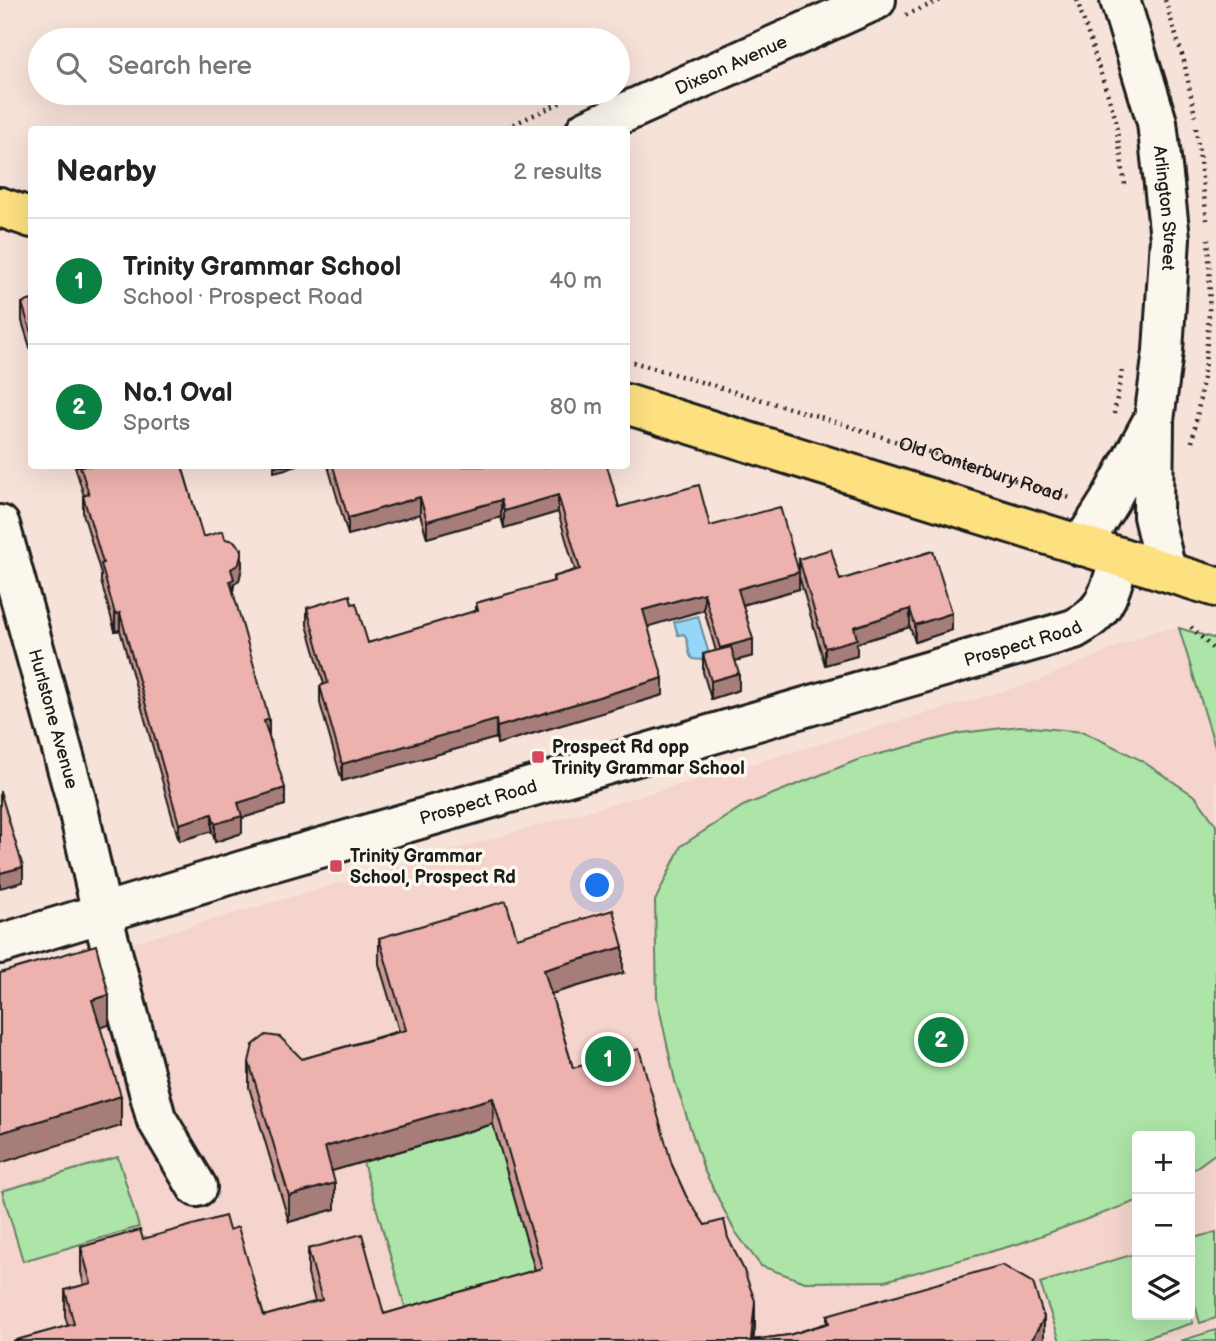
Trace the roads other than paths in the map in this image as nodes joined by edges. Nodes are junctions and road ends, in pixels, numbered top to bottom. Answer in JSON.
{"nodes":[{"id":1,"x":876,"y":0,"type":"edge"},
{"id":2,"x":1120,"y":0,"type":"edge"},
{"id":3,"x":630,"y":94,"type":"edge"},
{"id":4,"x":602,"y":105,"type":"edge"},
{"id":5,"x":578,"y":114,"type":"edge"},
{"id":6,"x":0,"y":207,"type":"edge"},
{"id":7,"x":28,"y":217,"type":"edge"},
{"id":8,"x":630,"y":405,"type":"edge"},
{"id":9,"x":1154,"y":419,"type":"junction"},
{"id":10,"x":0,"y":525,"type":"edge"},
{"id":11,"x":1081,"y":546,"type":"junction"},
{"id":12,"x":1120,"y":557,"type":"junction"},
{"id":13,"x":1166,"y":570,"type":"junction"},
{"id":14,"x":1216,"y":587,"type":"edge"},
{"id":15,"x":102,"y":914,"type":"junction"},
{"id":16,"x":0,"y":944,"type":"edge"},
{"id":17,"x":197,"y":1187,"type":"dead end"}],
"edges":[{"from":1,"to":3,"type":"street","name":"Dixson Avenue"},
{"from":2,"to":9,"type":"street","name":"Arlington Street"},
{"from":4,"to":5,"type":"street","name":"Dixson Avenue"},
{"from":6,"to":7,"type":"main road"},
{"from":8,"to":11,"type":"main road"},
{"from":9,"to":11,"type":"street","name":"Arlington Street"},
{"from":9,"to":13,"type":"street","name":"Arlington Street"},
{"from":10,"to":15,"type":"street","name":"Hurlstone Avenue"},
{"from":11,"to":12,"type":"main road"},
{"from":12,"to":13,"type":"main road"},
{"from":12,"to":15,"type":"street","name":"Prospect Road"},
{"from":13,"to":14,"type":"main road"},
{"from":15,"to":16,"type":"street","name":"Prospect Road"},
{"from":15,"to":17,"type":"street","name":"Hurlstone Avenue"}]}
